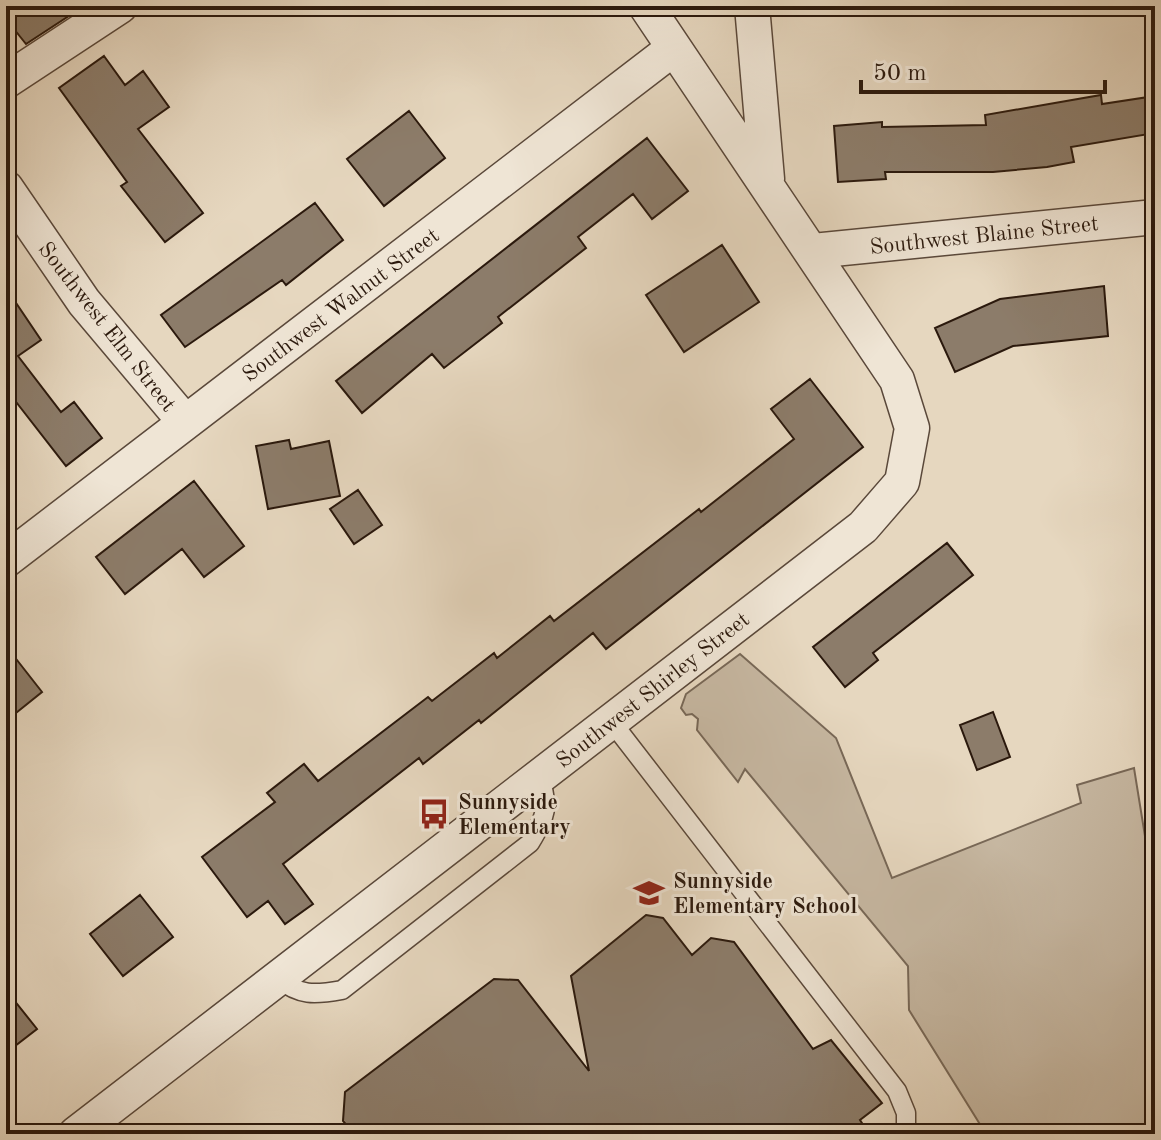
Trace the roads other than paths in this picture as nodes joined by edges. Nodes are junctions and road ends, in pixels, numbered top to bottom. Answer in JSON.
{"nodes":[{"id":1,"x":120,"y":6,"type":"edge"},
{"id":2,"x":646,"y":6,"type":"edge"},
{"id":3,"x":752,"y":6,"type":"edge"},
{"id":4,"x":674,"y":48,"type":"junction"},
{"id":5,"x":6,"y":81,"type":"edge"},
{"id":6,"x":767,"y":183,"type":"junction"},
{"id":7,"x":6,"y":188,"type":"edge"},
{"id":8,"x":1155,"y":217,"type":"edge"},
{"id":9,"x":813,"y":251,"type":"junction"},
{"id":10,"x":185,"y":422,"type":"junction"},
{"id":11,"x":6,"y":560,"type":"edge"},
{"id":12,"x":611,"y":721,"type":"junction"},
{"id":13,"x":539,"y":776,"type":"junction"},
{"id":14,"x":277,"y":978,"type":"junction"},
{"id":15,"x":76,"y":1134,"type":"edge"},
{"id":16,"x":906,"y":1134,"type":"edge"}],
"edges":[{"from":1,"to":5,"type":"street"},
{"from":2,"to":4,"type":"street","name":"Southwest Shirley Street"},
{"from":3,"to":6,"type":"street"},
{"from":4,"to":6,"type":"street","name":"Southwest Shirley Street"},
{"from":4,"to":10,"type":"street","name":"Southwest Walnut Street"},
{"from":6,"to":9,"type":"street","name":"Southwest Shirley Street"},
{"from":7,"to":10,"type":"street","name":"Southwest Elm Street"},
{"from":8,"to":9,"type":"street","name":"Southwest Blaine Street"},
{"from":9,"to":12,"type":"street","name":"Southwest Shirley Street"},
{"from":10,"to":11,"type":"street","name":"Southwest Walnut Street"},
{"from":12,"to":13,"type":"street","name":"Southwest Shirley Street"},
{"from":12,"to":16,"type":"lane"},
{"from":13,"to":14,"type":"street","name":"Southwest Shirley Street"},
{"from":13,"to":14,"type":"lane"},
{"from":14,"to":15,"type":"street","name":"Southwest Shirley Street"}]}
